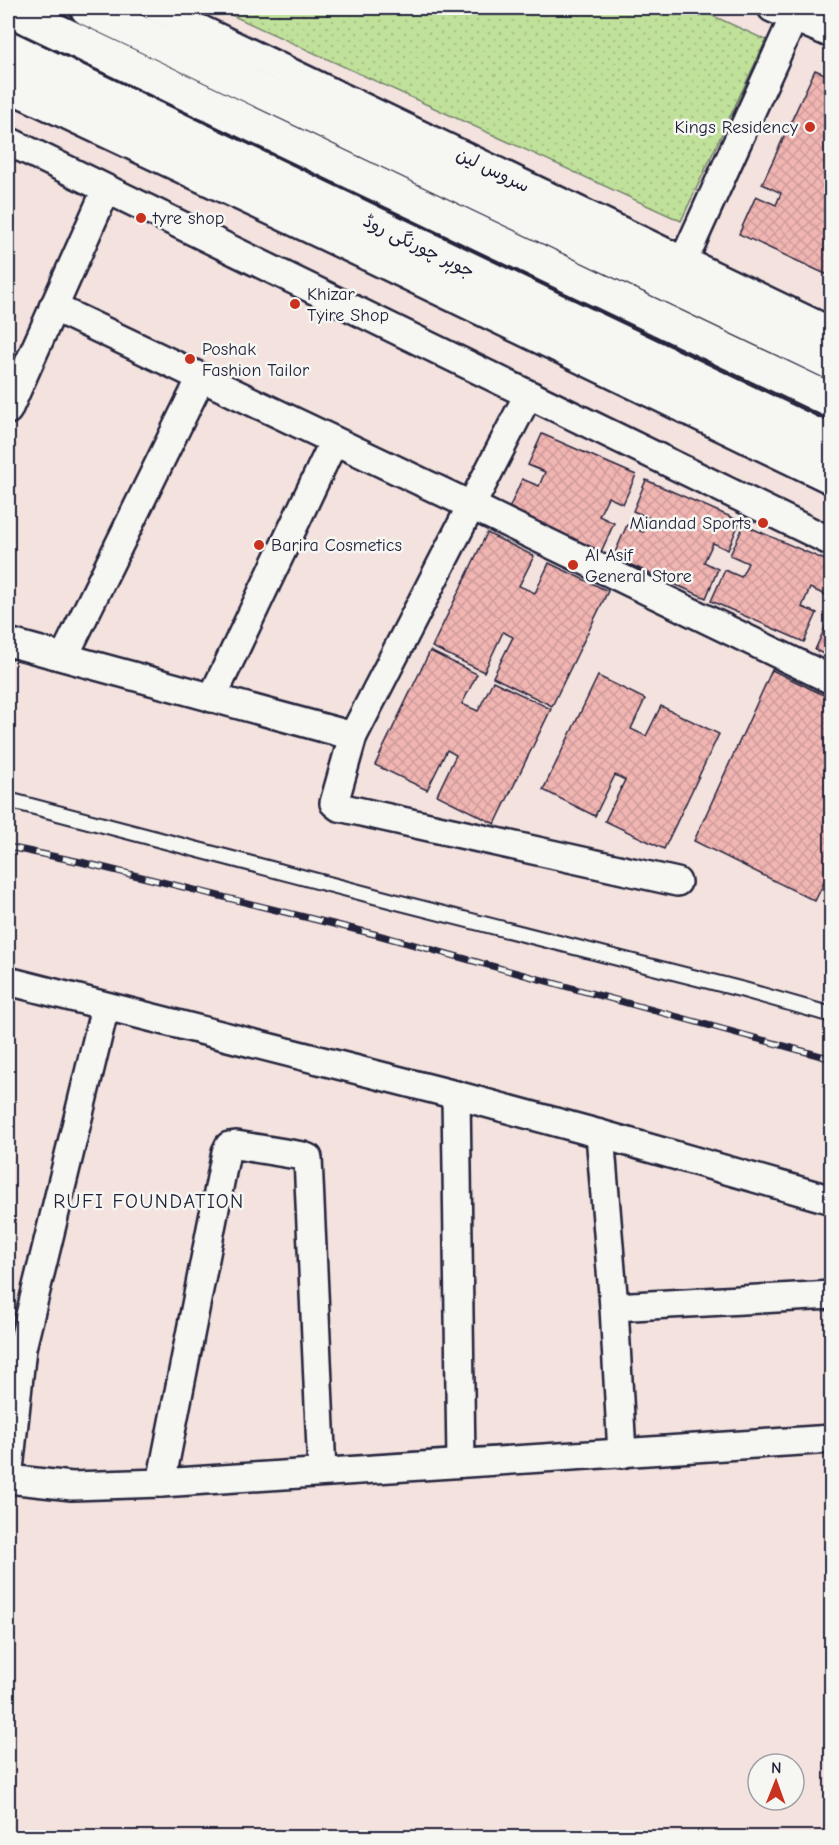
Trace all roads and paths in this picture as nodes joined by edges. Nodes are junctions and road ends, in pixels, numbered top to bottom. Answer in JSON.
{"nodes":[{"id":1,"x":8,"y":8,"type":"edge"},
{"id":2,"x":87,"y":8,"type":"edge"},
{"id":3,"x":156,"y":8,"type":"edge"},
{"id":4,"x":788,"y":11,"type":"edge"},
{"id":5,"x":831,"y":34,"type":"edge"},
{"id":6,"x":8,"y":48,"type":"edge"},
{"id":7,"x":8,"y":84,"type":"edge"},
{"id":8,"x":8,"y":141,"type":"edge"},
{"id":9,"x":106,"y":190,"type":"junction"},
{"id":10,"x":683,"y":262,"type":"junction"},
{"id":11,"x":54,"y":307,"type":"junction"},
{"id":12,"x":831,"y":332,"type":"edge"},
{"id":13,"x":831,"y":363,"type":"edge"},
{"id":14,"x":201,"y":378,"type":"junction"},
{"id":15,"x":528,"y":395,"type":"junction"},
{"id":16,"x":831,"y":401,"type":"edge"},
{"id":17,"x":8,"y":410,"type":"edge"},
{"id":18,"x":334,"y":441,"type":"junction"},
{"id":19,"x":831,"y":443,"type":"edge"},
{"id":20,"x":831,"y":477,"type":"edge"},
{"id":21,"x":470,"y":505,"type":"junction"},
{"id":22,"x":831,"y":542,"type":"edge"},
{"id":23,"x":8,"y":642,"type":"edge"},
{"id":24,"x":64,"y":657,"type":"junction"},
{"id":25,"x":831,"y":681,"type":"edge"},
{"id":26,"x":212,"y":698,"type":"junction"},
{"id":27,"x":353,"y":736,"type":"junction"},
{"id":28,"x":8,"y":800,"type":"edge"},
{"id":29,"x":677,"y":882,"type":"dead end"},
{"id":30,"x":8,"y":981,"type":"edge"},
{"id":31,"x":105,"y":1007,"type":"junction"},
{"id":32,"x":831,"y":1015,"type":"edge"},
{"id":33,"x":456,"y":1095,"type":"junction"},
{"id":34,"x":600,"y":1134,"type":"junction"},
{"id":35,"x":831,"y":1200,"type":"edge"},
{"id":36,"x":831,"y":1295,"type":"edge"},
{"id":37,"x":614,"y":1307,"type":"junction"},
{"id":38,"x":15,"y":1345,"type":"edge"},
{"id":39,"x":831,"y":1439,"type":"edge"},
{"id":40,"x":622,"y":1454,"type":"junction"},
{"id":41,"x":461,"y":1463,"type":"junction"},
{"id":42,"x":322,"y":1472,"type":"junction"},
{"id":43,"x":8,"y":1479,"type":"edge"},
{"id":44,"x":161,"y":1483,"type":"junction"}],
"edges":[{"from":1,"to":16,"type":"main road","name":"جوہر چورنگی روڈ"},
{"from":2,"to":13,"type":"main road"},
{"from":3,"to":10,"type":"street","name":"سروس لین"},
{"from":4,"to":5,"type":"street"},
{"from":4,"to":10,"type":"street"},
{"from":6,"to":19,"type":"main road","name":"جوہر چورنگی روڈ"},
{"from":7,"to":20,"type":"main road","name":"جوہر چورنگی روڈ"},
{"from":8,"to":9,"type":"street"},
{"from":9,"to":11,"type":"street"},
{"from":9,"to":15,"type":"street"},
{"from":10,"to":12,"type":"street","name":"سروس لین"},
{"from":11,"to":14,"type":"street"},
{"from":11,"to":17,"type":"street"},
{"from":14,"to":18,"type":"street"},
{"from":14,"to":24,"type":"street"},
{"from":15,"to":21,"type":"street"},
{"from":15,"to":22,"type":"street"},
{"from":18,"to":21,"type":"street"},
{"from":18,"to":26,"type":"street"},
{"from":21,"to":25,"type":"street"},
{"from":21,"to":27,"type":"street"},
{"from":23,"to":24,"type":"street"},
{"from":24,"to":26,"type":"street"},
{"from":26,"to":27,"type":"street"},
{"from":27,"to":29,"type":"street"},
{"from":28,"to":32,"type":"lane"},
{"from":30,"to":31,"type":"street"},
{"from":31,"to":33,"type":"street"},
{"from":31,"to":38,"type":"street"},
{"from":33,"to":34,"type":"street"},
{"from":33,"to":41,"type":"street"},
{"from":34,"to":35,"type":"street"},
{"from":34,"to":37,"type":"street"},
{"from":36,"to":37,"type":"street"},
{"from":37,"to":40,"type":"street"},
{"from":38,"to":43,"type":"street"},
{"from":39,"to":40,"type":"street"},
{"from":40,"to":41,"type":"street"},
{"from":41,"to":42,"type":"street"},
{"from":42,"to":44,"type":"street"},
{"from":42,"to":44,"type":"street"},
{"from":43,"to":44,"type":"street"}]}
